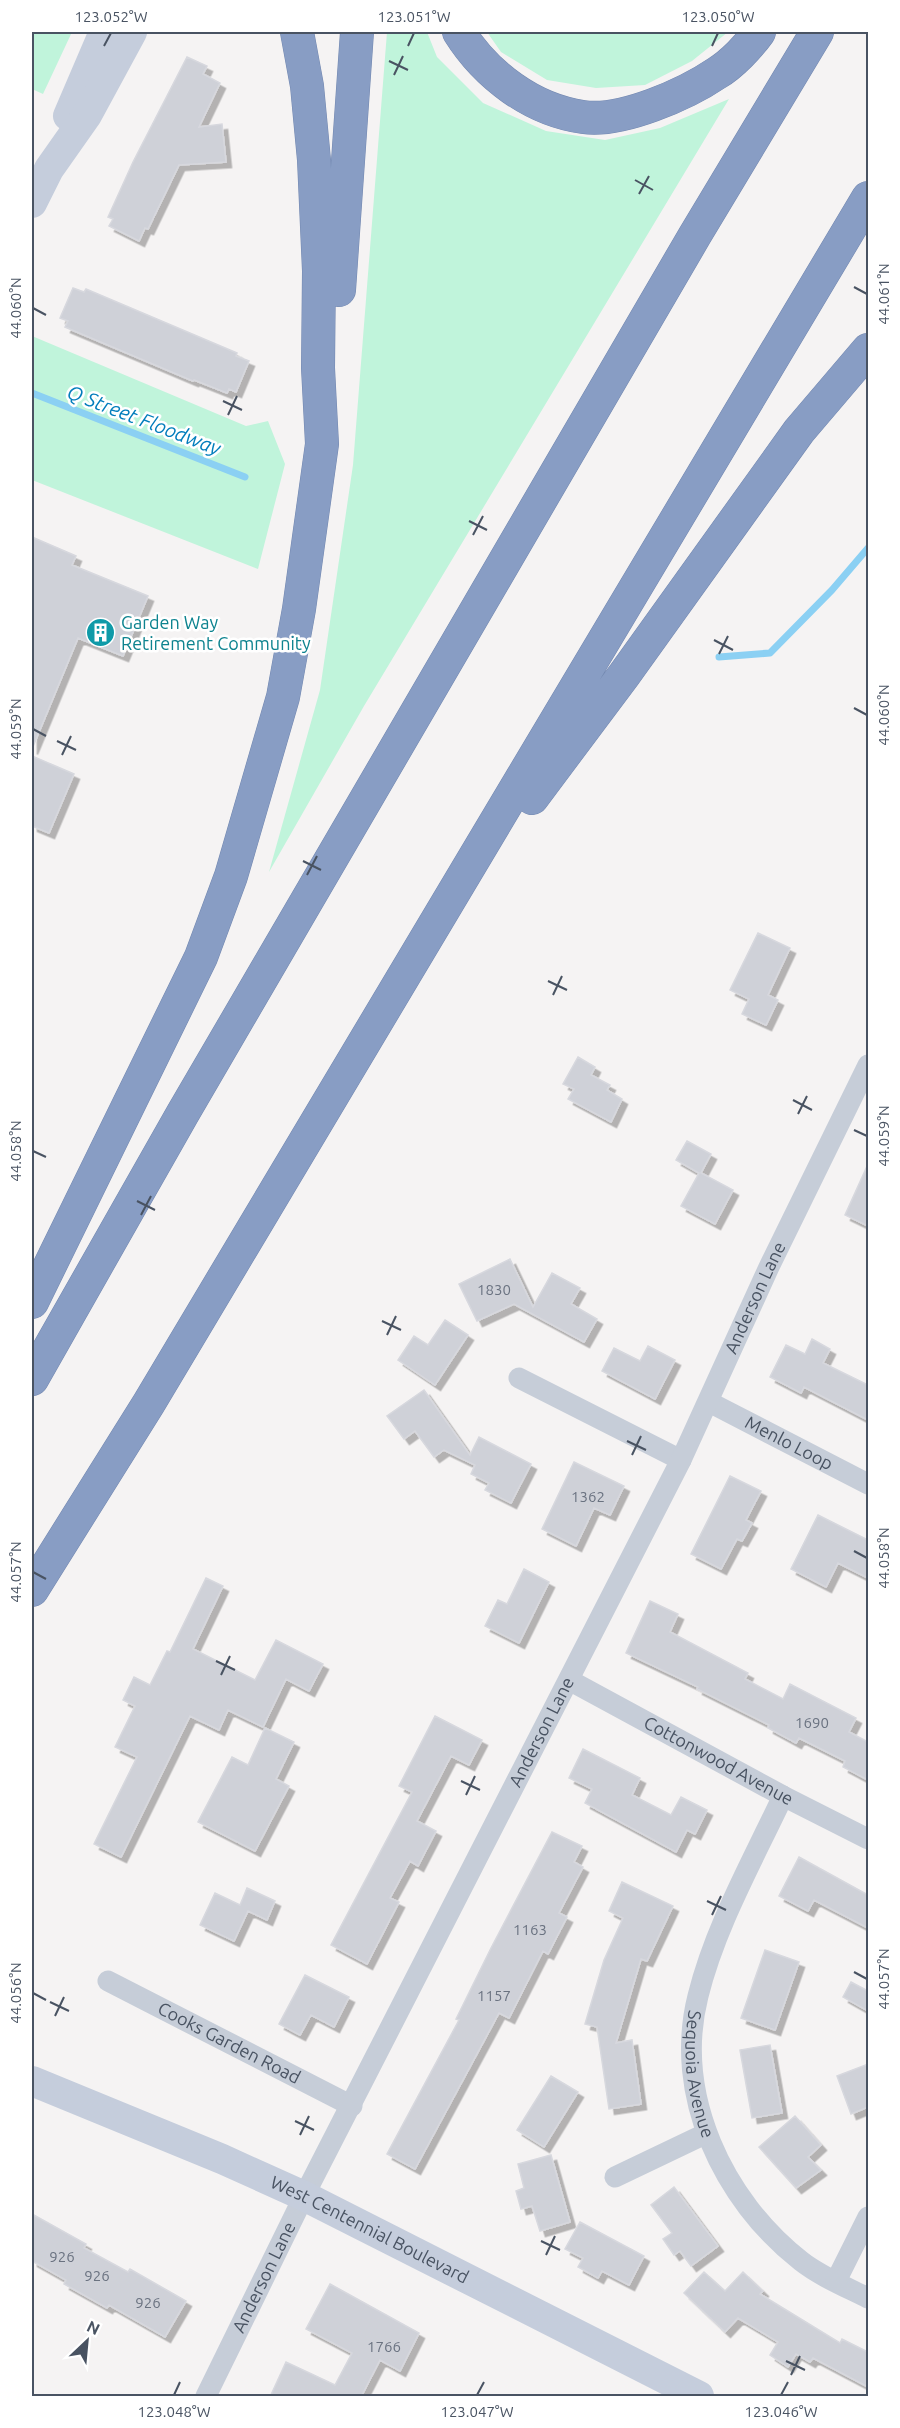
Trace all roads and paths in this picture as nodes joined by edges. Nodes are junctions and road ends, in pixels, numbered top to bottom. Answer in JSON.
{"nodes":[{"id":1,"x":104,"y":32,"type":"edge"},
{"id":2,"x":132,"y":32,"type":"edge"},
{"id":3,"x":297,"y":32,"type":"edge"},
{"id":4,"x":357,"y":32,"type":"edge"},
{"id":5,"x":459,"y":32,"type":"edge"},
{"id":6,"x":759,"y":32,"type":"edge"},
{"id":7,"x":817,"y":32,"type":"edge"},
{"id":8,"x":49,"y":169,"type":"junction"},
{"id":9,"x":868,"y":198,"type":"edge"},
{"id":10,"x":32,"y":203,"type":"edge"},
{"id":11,"x":868,"y":350,"type":"edge"},
{"id":12,"x":322,"y":444,"type":"junction"},
{"id":13,"x":434,"y":929,"type":"junction"},
{"id":14,"x":868,"y":1065,"type":"edge"},
{"id":15,"x":32,"y":1302,"type":"edge"},
{"id":16,"x":519,"y":1378,"type":"dead end"},
{"id":17,"x":32,"y":1379,"type":"edge"},
{"id":18,"x":709,"y":1402,"type":"junction"},
{"id":19,"x":681,"y":1460,"type":"junction"},
{"id":20,"x":868,"y":1484,"type":"edge"},
{"id":21,"x":32,"y":1590,"type":"edge"},
{"id":22,"x":569,"y":1680,"type":"junction"},
{"id":23,"x":783,"y":1796,"type":"junction"},
{"id":24,"x":868,"y":1839,"type":"edge"},
{"id":25,"x":108,"y":1981,"type":"dead end"},
{"id":26,"x":32,"y":2081,"type":"edge"},
{"id":27,"x":352,"y":2106,"type":"junction"},
{"id":28,"x":705,"y":2134,"type":"junction"},
{"id":29,"x":615,"y":2177,"type":"dead end"},
{"id":30,"x":304,"y":2196,"type":"junction"},
{"id":31,"x":868,"y":2217,"type":"edge"},
{"id":32,"x":836,"y":2281,"type":"junction"},
{"id":33,"x":868,"y":2298,"type":"edge"},
{"id":34,"x":206,"y":2397,"type":"edge"},
{"id":35,"x":699,"y":2397,"type":"edge"}],
"edges":[{"from":1,"to":8,"type":"main road"},
{"from":2,"to":8,"type":"main road"},
{"from":3,"to":12,"type":"highway"},
{"from":4,"to":12,"type":"highway"},
{"from":5,"to":6,"type":"highway"},
{"from":7,"to":17,"type":"highway"},
{"from":8,"to":10,"type":"main road"},
{"from":9,"to":13,"type":"highway"},
{"from":11,"to":13,"type":"highway"},
{"from":12,"to":15,"type":"highway"},
{"from":13,"to":21,"type":"highway"},
{"from":14,"to":18,"type":"street","name":"Anderson Lane"},
{"from":16,"to":19,"type":"street"},
{"from":18,"to":19,"type":"street","name":"Anderson Lane"},
{"from":18,"to":20,"type":"street","name":"Menlo Loop"},
{"from":19,"to":22,"type":"street","name":"Anderson Lane"},
{"from":22,"to":23,"type":"street","name":"Cottonwood Avenue"},
{"from":22,"to":27,"type":"street","name":"Anderson Lane"},
{"from":23,"to":24,"type":"street","name":"Cottonwood Avenue"},
{"from":23,"to":28,"type":"street","name":"Sequoia Avenue"},
{"from":25,"to":27,"type":"street","name":"Cooks Garden Road"},
{"from":26,"to":30,"type":"main road","name":"West Centennial Boulevard"},
{"from":27,"to":30,"type":"street","name":"Anderson Lane"},
{"from":28,"to":29,"type":"street"},
{"from":28,"to":32,"type":"street","name":"Sequoia Avenue"},
{"from":30,"to":34,"type":"street","name":"Anderson Lane"},
{"from":30,"to":35,"type":"main road","name":"West Centennial Boulevard"},
{"from":31,"to":32,"type":"street"},
{"from":32,"to":33,"type":"street","name":"Sequoia Avenue"}]}
